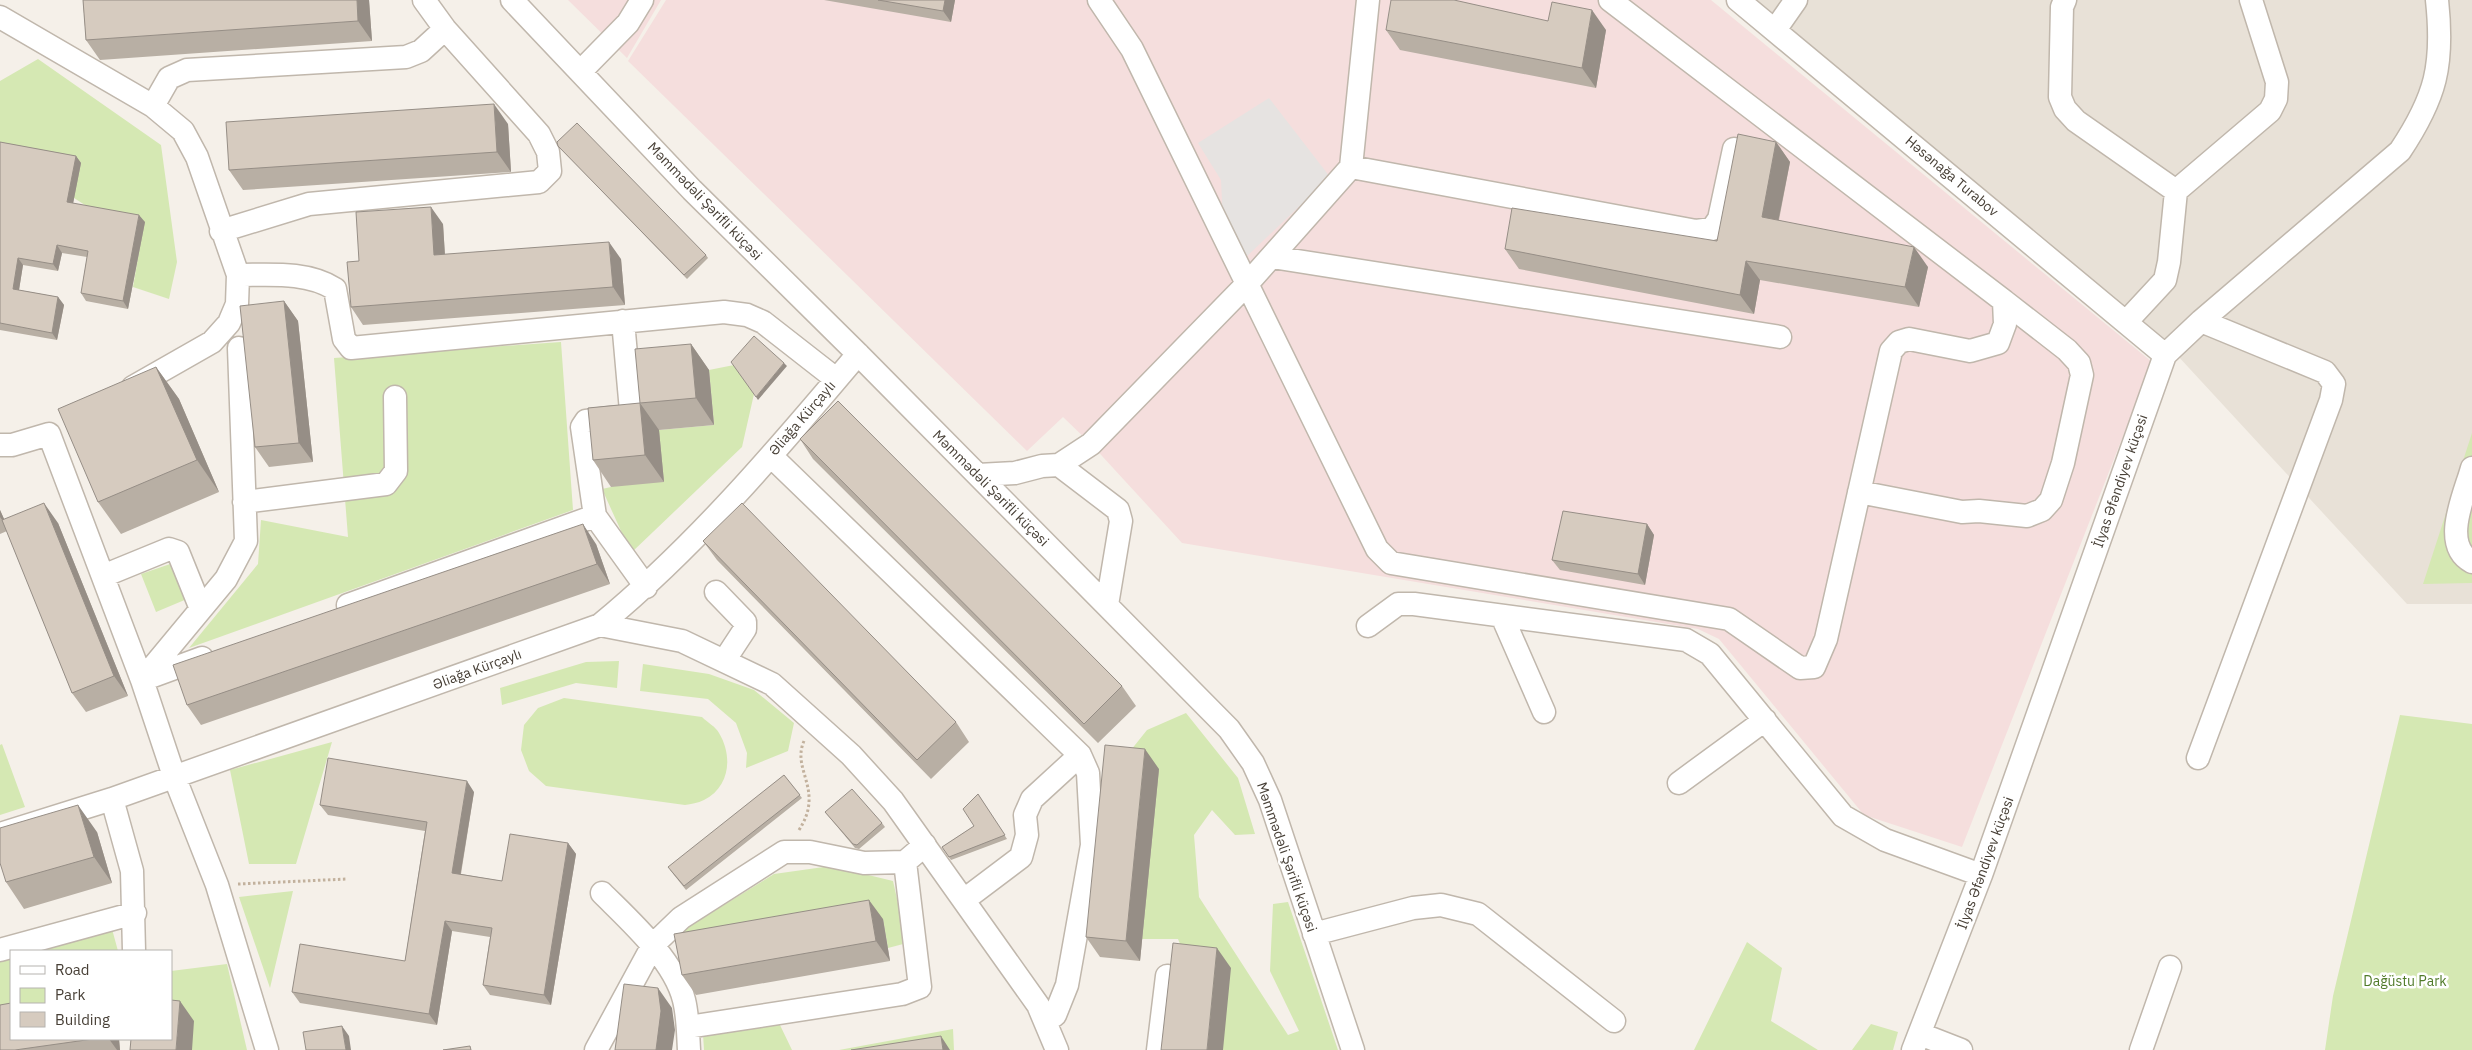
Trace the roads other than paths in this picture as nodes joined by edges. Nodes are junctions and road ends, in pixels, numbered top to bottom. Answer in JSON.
{"nodes":[{"id":1,"x":424,"y":0,"type":"edge"},
{"id":2,"x":512,"y":0,"type":"edge"},
{"id":3,"x":642,"y":0,"type":"edge"},
{"id":4,"x":1099,"y":0,"type":"edge"},
{"id":5,"x":1368,"y":0,"type":"edge"},
{"id":6,"x":1610,"y":0,"type":"edge"},
{"id":7,"x":1738,"y":0,"type":"edge"},
{"id":8,"x":1796,"y":0,"type":"edge"},
{"id":9,"x":2065,"y":0,"type":"edge"},
{"id":10,"x":2251,"y":0,"type":"edge"},
{"id":11,"x":2437,"y":0,"type":"edge"},
{"id":12,"x":0,"y":17,"type":"edge"},
{"id":13,"x":446,"y":29,"type":"junction"},
{"id":14,"x":1775,"y":30,"type":"junction"},
{"id":15,"x":581,"y":71,"type":"junction"},
{"id":16,"x":153,"y":106,"type":"junction"},
{"id":17,"x":1734,"y":149,"type":"edge"},
{"id":18,"x":1351,"y":167,"type":"junction"},
{"id":19,"x":2176,"y":190,"type":"junction"},
{"id":20,"x":221,"y":232,"type":"junction"},
{"id":21,"x":1272,"y":256,"type":"junction"},
{"id":22,"x":238,"y":275,"type":"junction"},
{"id":23,"x":1248,"y":283,"type":"junction"},
{"id":24,"x":2004,"y":301,"type":"junction"},
{"id":25,"x":623,"y":321,"type":"junction"},
{"id":26,"x":2127,"y":321,"type":"junction"},
{"id":27,"x":2201,"y":321,"type":"junction"},
{"id":28,"x":1780,"y":337,"type":"dead end"},
{"id":29,"x":239,"y":348,"type":"dead end"},
{"id":30,"x":858,"y":354,"type":"junction"},
{"id":31,"x":2165,"y":355,"type":"junction"},
{"id":32,"x":836,"y":379,"type":"junction"},
{"id":33,"x":118,"y":395,"type":"edge"},
{"id":34,"x":395,"y":397,"type":"dead end"},
{"id":35,"x":0,"y":445,"type":"edge"},
{"id":36,"x":771,"y":456,"type":"junction"},
{"id":37,"x":1059,"y":466,"type":"junction"},
{"id":38,"x":2472,"y":468,"type":"edge"},
{"id":39,"x":978,"y":475,"type":"junction"},
{"id":40,"x":1859,"y":492,"type":"junction"},
{"id":41,"x":244,"y":502,"type":"junction"},
{"id":42,"x":595,"y":516,"type":"junction"},
{"id":43,"x":2472,"y":562,"type":"edge"},
{"id":44,"x":103,"y":576,"type":"junction"},
{"id":45,"x":646,"y":587,"type":"junction"},
{"id":46,"x":716,"y":592,"type":"dead end"},
{"id":47,"x":1107,"y":605,"type":"junction"},
{"id":48,"x":201,"y":609,"type":"junction"},
{"id":49,"x":327,"y":613,"type":"edge"},
{"id":50,"x":1502,"y":616,"type":"junction"},
{"id":51,"x":600,"y":626,"type":"junction"},
{"id":52,"x":1368,"y":626,"type":"dead end"},
{"id":53,"x":225,"y":650,"type":"edge"},
{"id":54,"x":724,"y":661,"type":"junction"},
{"id":55,"x":142,"y":680,"type":"junction"},
{"id":56,"x":1544,"y":712,"type":"dead end"},
{"id":57,"x":1765,"y":720,"type":"junction"},
{"id":58,"x":1080,"y":755,"type":"junction"},
{"id":59,"x":2198,"y":758,"type":"dead end"},
{"id":60,"x":174,"y":776,"type":"junction"},
{"id":61,"x":1679,"y":783,"type":"dead end"},
{"id":62,"x":112,"y":800,"type":"junction"},
{"id":63,"x":0,"y":834,"type":"edge"},
{"id":64,"x":925,"y":845,"type":"junction"},
{"id":65,"x":905,"y":862,"type":"junction"},
{"id":66,"x":1981,"y":875,"type":"junction"},
{"id":67,"x":602,"y":892,"type":"dead end"},
{"id":68,"x":964,"y":900,"type":"junction"},
{"id":69,"x":135,"y":914,"type":"junction"},
{"id":70,"x":1314,"y":934,"type":"junction"},
{"id":71,"x":653,"y":945,"type":"junction"},
{"id":72,"x":0,"y":950,"type":"edge"},
{"id":73,"x":134,"y":950,"type":"edge"},
{"id":74,"x":2170,"y":967,"type":"dead end"},
{"id":75,"x":1166,"y":976,"type":"dead end"},
{"id":76,"x":1045,"y":1021,"type":"junction"},
{"id":77,"x":1614,"y":1021,"type":"dead end"},
{"id":78,"x":688,"y":1026,"type":"junction"},
{"id":79,"x":1916,"y":1042,"type":"edge"},
{"id":80,"x":267,"y":1050,"type":"edge"},
{"id":81,"x":596,"y":1050,"type":"edge"},
{"id":82,"x":689,"y":1050,"type":"edge"},
{"id":83,"x":1057,"y":1050,"type":"edge"},
{"id":84,"x":1158,"y":1050,"type":"edge"},
{"id":85,"x":1353,"y":1050,"type":"edge"},
{"id":86,"x":1961,"y":1050,"type":"edge"},
{"id":87,"x":2141,"y":1050,"type":"edge"}],
"edges":[{"from":1,"to":13,"type":"street"},
{"from":2,"to":15,"type":"street","name":"Məmmədəli Şərifli küçəsi"},
{"from":3,"to":15,"type":"street"},
{"from":4,"to":23,"type":"street"},
{"from":5,"to":18,"type":"street"},
{"from":6,"to":24,"type":"street"},
{"from":7,"to":14,"type":"street","name":"Həsənağa Turabov"},
{"from":8,"to":14,"type":"street"},
{"from":9,"to":19,"type":"street"},
{"from":10,"to":19,"type":"street"},
{"from":11,"to":27,"type":"street","name":"İlyas Əfəndiyev küçəsi"},
{"from":12,"to":16,"type":"street"},
{"from":13,"to":16,"type":"street"},
{"from":13,"to":20,"type":"street"},
{"from":14,"to":26,"type":"street","name":"Həsənağa Turabov"},
{"from":15,"to":30,"type":"street","name":"Məmmədəli Şərifli küçəsi"},
{"from":16,"to":20,"type":"street"},
{"from":17,"to":18,"type":"street"},
{"from":18,"to":21,"type":"street"},
{"from":19,"to":26,"type":"street"},
{"from":20,"to":22,"type":"street"},
{"from":21,"to":23,"type":"street"},
{"from":21,"to":28,"type":"street"},
{"from":22,"to":25,"type":"street"},
{"from":22,"to":33,"type":"street"},
{"from":23,"to":37,"type":"street"},
{"from":23,"to":40,"type":"street"},
{"from":24,"to":40,"type":"street"},
{"from":24,"to":40,"type":"street"},
{"from":25,"to":32,"type":"street"},
{"from":25,"to":42,"type":"street"},
{"from":26,"to":31,"type":"street","name":"Həsənağa Turabov"},
{"from":27,"to":31,"type":"street","name":"İlyas Əfəndiyev küçəsi"},
{"from":27,"to":59,"type":"street"},
{"from":29,"to":41,"type":"street"},
{"from":30,"to":32,"type":"street","name":"Əliağa Kürçaylı"},
{"from":30,"to":39,"type":"street","name":"Məmmədəli Şərifli küçəsi"},
{"from":31,"to":66,"type":"street","name":"İlyas Əfəndiyev küçəsi"},
{"from":32,"to":36,"type":"street","name":"Əliağa Kürçaylı"},
{"from":34,"to":41,"type":"street"},
{"from":35,"to":44,"type":"street"},
{"from":36,"to":45,"type":"street","name":"Əliağa Kürçaylı"},
{"from":36,"to":58,"type":"street"},
{"from":37,"to":39,"type":"street"},
{"from":37,"to":47,"type":"street"},
{"from":38,"to":43,"type":"street"},
{"from":39,"to":47,"type":"street","name":"Məmmədəli Şərifli küçəsi"},
{"from":41,"to":48,"type":"street"},
{"from":42,"to":45,"type":"street"},
{"from":42,"to":49,"type":"street"},
{"from":44,"to":48,"type":"street"},
{"from":44,"to":55,"type":"street"},
{"from":45,"to":51,"type":"street","name":"Əliağa Kürçaylı"},
{"from":46,"to":54,"type":"street"},
{"from":47,"to":70,"type":"street","name":"Məmmədəli Şərifli küçəsi"},
{"from":48,"to":55,"type":"street"},
{"from":50,"to":52,"type":"street"},
{"from":50,"to":56,"type":"street"},
{"from":50,"to":57,"type":"street"},
{"from":51,"to":54,"type":"street"},
{"from":51,"to":60,"type":"street","name":"Əliağa Kürçaylı"},
{"from":53,"to":55,"type":"street"},
{"from":54,"to":64,"type":"street"},
{"from":55,"to":60,"type":"street"},
{"from":57,"to":61,"type":"street"},
{"from":57,"to":66,"type":"street"},
{"from":58,"to":68,"type":"street"},
{"from":58,"to":76,"type":"street"},
{"from":60,"to":62,"type":"street","name":"Əliağa Kürçaylı"},
{"from":60,"to":80,"type":"street"},
{"from":62,"to":63,"type":"street","name":"Əliağa Kürçaylı"},
{"from":62,"to":69,"type":"street"},
{"from":64,"to":65,"type":"street"},
{"from":64,"to":68,"type":"street"},
{"from":65,"to":71,"type":"street"},
{"from":65,"to":78,"type":"street"},
{"from":66,"to":79,"type":"street","name":"İlyas Əfəndiyev küçəsi"},
{"from":67,"to":71,"type":"street"},
{"from":68,"to":76,"type":"street"},
{"from":69,"to":72,"type":"street"},
{"from":69,"to":73,"type":"street"},
{"from":70,"to":77,"type":"street"},
{"from":70,"to":85,"type":"street","name":"Məmmədəli Şərifli küçəsi"},
{"from":71,"to":78,"type":"street"},
{"from":71,"to":81,"type":"street"},
{"from":74,"to":87,"type":"street"},
{"from":75,"to":84,"type":"street"},
{"from":76,"to":83,"type":"street"},
{"from":78,"to":82,"type":"street"},
{"from":79,"to":86,"type":"street"}]}
